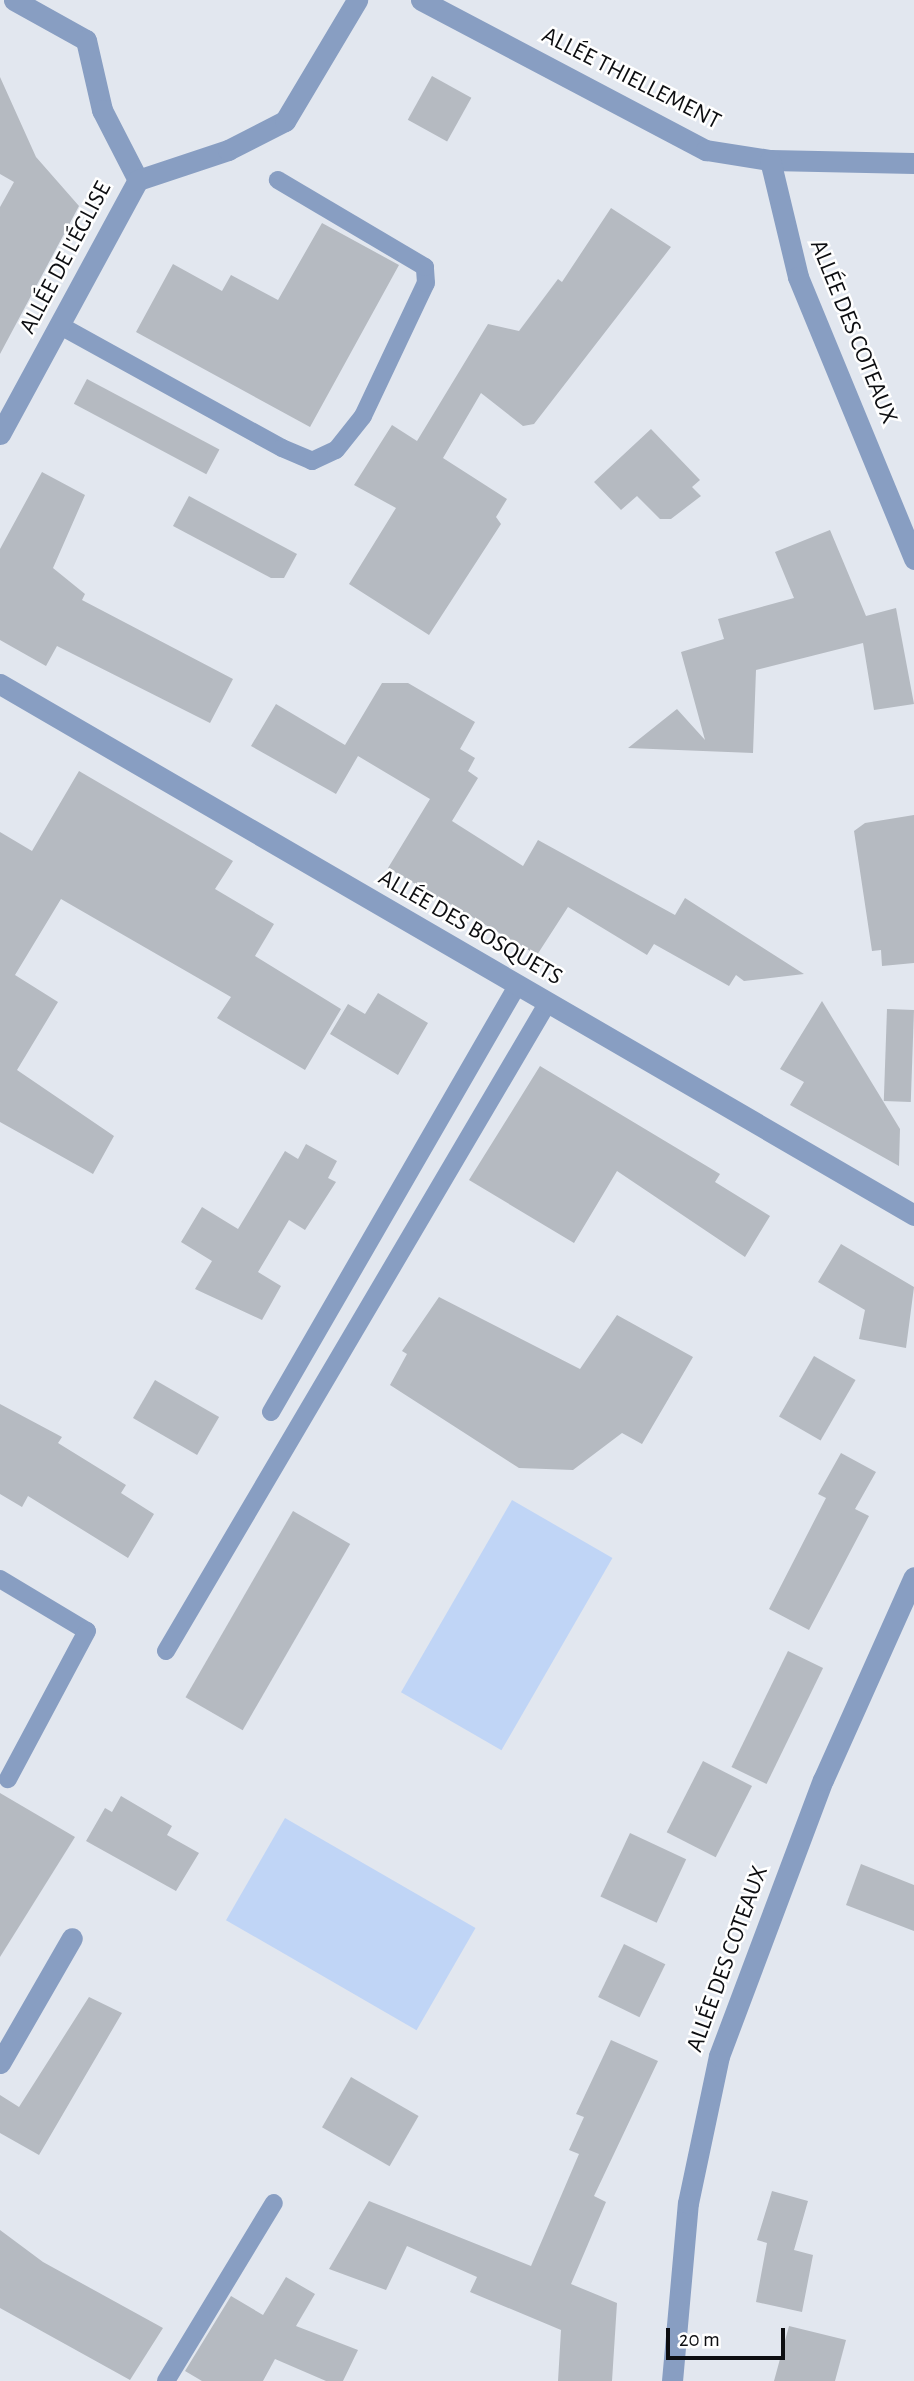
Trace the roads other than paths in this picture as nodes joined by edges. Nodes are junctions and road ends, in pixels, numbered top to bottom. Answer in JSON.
{"nodes":[{"id":1,"x":14,"y":0,"type":"edge"},
{"id":2,"x":357,"y":0,"type":"edge"},
{"id":3,"x":421,"y":0,"type":"edge"},
{"id":4,"x":769,"y":160,"type":"junction"},
{"id":5,"x":914,"y":163,"type":"edge"},
{"id":6,"x":138,"y":180,"type":"junction"},
{"id":7,"x":278,"y":180,"type":"dead end"},
{"id":8,"x":59,"y":326,"type":"junction"},
{"id":9,"x":0,"y":434,"type":"edge"},
{"id":10,"x":914,"y":559,"type":"edge"},
{"id":11,"x":0,"y":684,"type":"edge"},
{"id":12,"x":517,"y":986,"type":"junction"},
{"id":13,"x":547,"y":1004,"type":"junction"},
{"id":14,"x":914,"y":1215,"type":"edge"},
{"id":15,"x":271,"y":1412,"type":"dead end"},
{"id":16,"x":914,"y":1577,"type":"edge"},
{"id":17,"x":0,"y":1579,"type":"edge"},
{"id":18,"x":166,"y":1651,"type":"dead end"},
{"id":19,"x":8,"y":1779,"type":"dead end"},
{"id":20,"x":72,"y":1938,"type":"dead end"},
{"id":21,"x":0,"y":2063,"type":"edge"},
{"id":22,"x":274,"y":2203,"type":"dead end"},
{"id":23,"x":166,"y":2381,"type":"edge"},
{"id":24,"x":672,"y":2381,"type":"edge"}],
"edges":[{"from":1,"to":6,"type":"street","name":"ALLÉE DE L'ÉGLISE"},
{"from":2,"to":6,"type":"street","name":"ALLÉE DE L'ÉGLISE"},
{"from":3,"to":4,"type":"street","name":"ALLÉE THIELLEMENT"},
{"from":4,"to":5,"type":"street","name":"ALLÉE THIELLEMENT"},
{"from":4,"to":10,"type":"street","name":"ALLÉE DES COTEAUX"},
{"from":6,"to":8,"type":"street","name":"ALLÉE DE L'ÉGLISE"},
{"from":7,"to":8,"type":"lane"},
{"from":8,"to":9,"type":"street","name":"ALLÉE DE L'ÉGLISE"},
{"from":11,"to":12,"type":"street","name":"ALLÉE DES BOSQUETS"},
{"from":12,"to":13,"type":"street","name":"ALLÉE DES BOSQUETS"},
{"from":12,"to":15,"type":"lane"},
{"from":13,"to":14,"type":"street","name":"ALLÉE DES BOSQUETS"},
{"from":13,"to":18,"type":"lane"},
{"from":16,"to":24,"type":"street","name":"ALLÉE DES COTEAUX"},
{"from":17,"to":19,"type":"lane"},
{"from":20,"to":21,"type":"street"},
{"from":22,"to":23,"type":"lane"}]}
